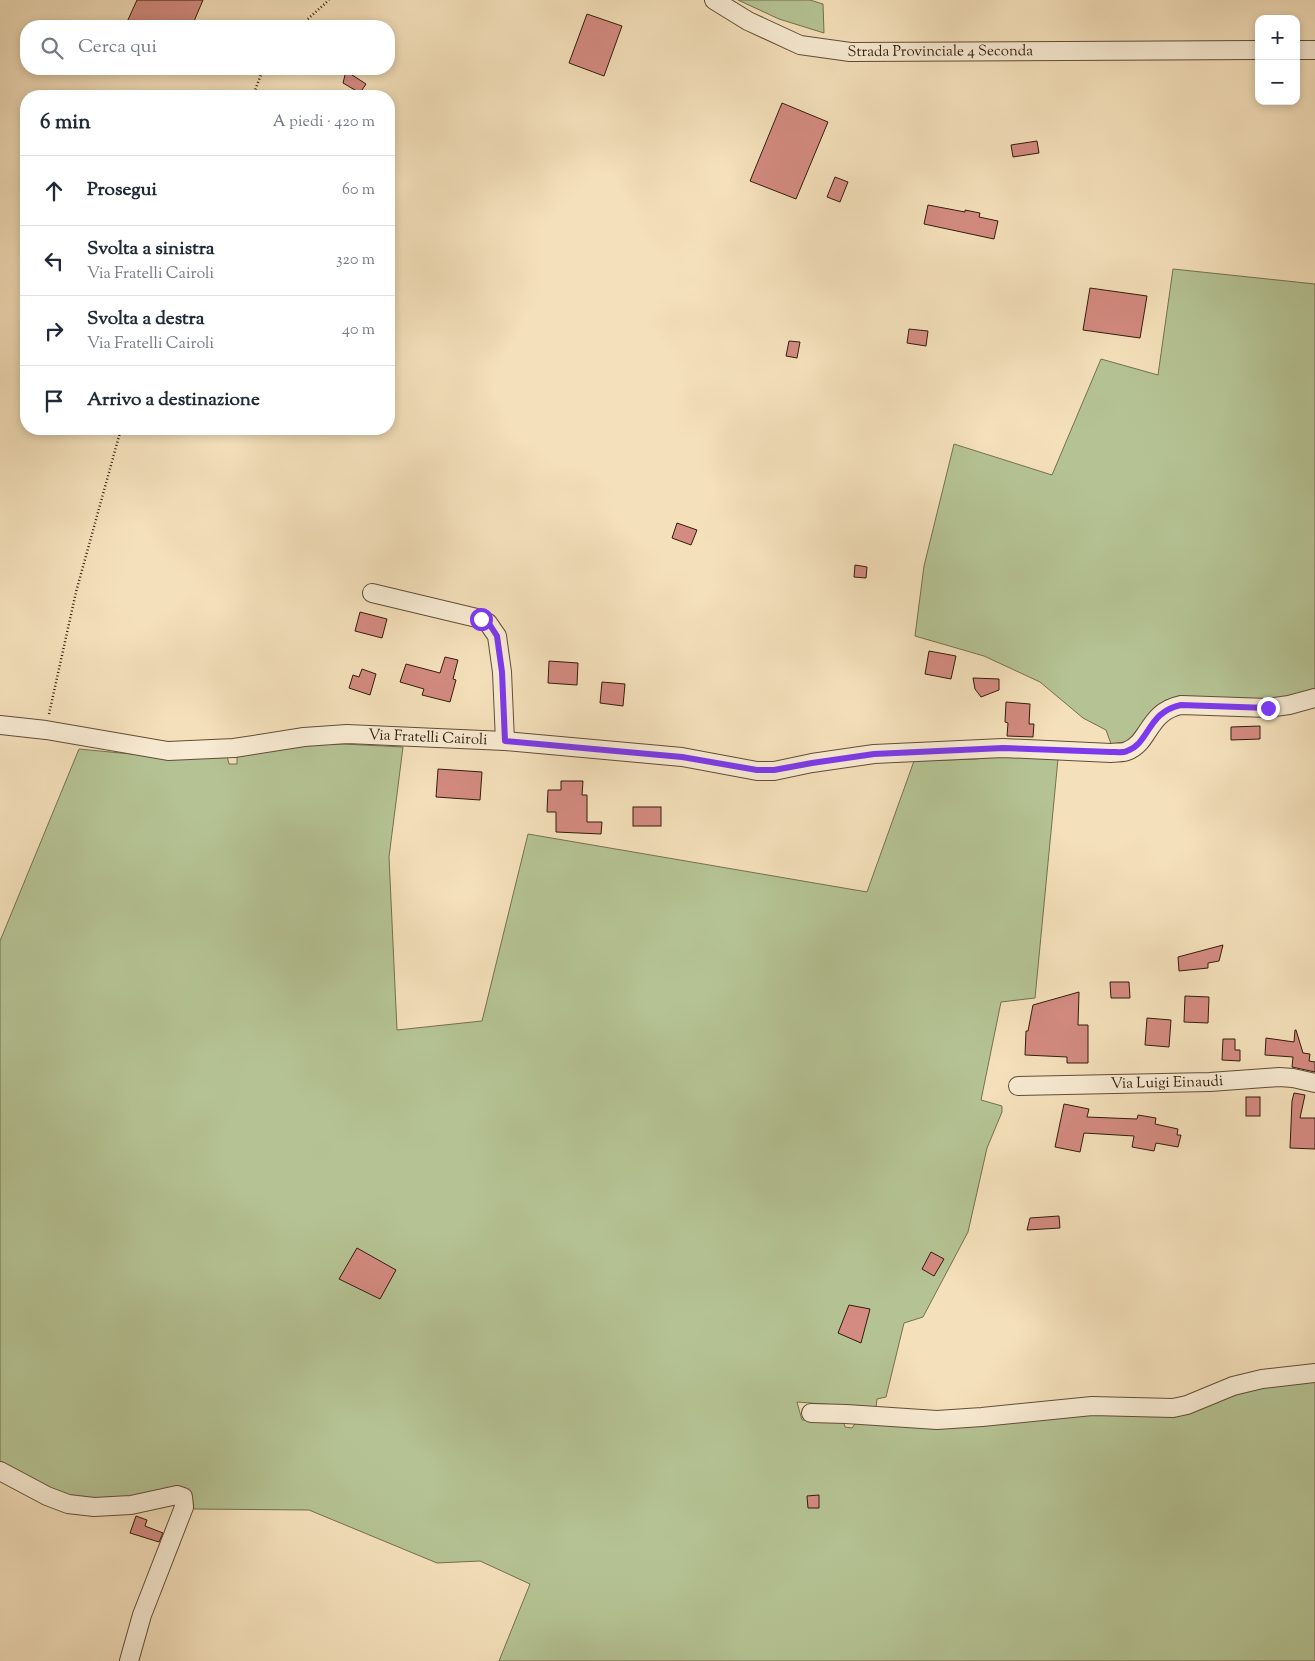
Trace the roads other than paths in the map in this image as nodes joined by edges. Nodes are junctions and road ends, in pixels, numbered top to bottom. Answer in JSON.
{"nodes":[{"id":1,"x":714,"y":0,"type":"edge"},
{"id":2,"x":1255,"y":50,"type":"edge"},
{"id":3,"x":1300,"y":50,"type":"edge"},
{"id":4,"x":1315,"y":50,"type":"edge"},
{"id":5,"x":372,"y":592,"type":"dead end"},
{"id":6,"x":1315,"y":698,"type":"edge"},
{"id":7,"x":0,"y":725,"type":"edge"},
{"id":8,"x":505,"y":741,"type":"junction"},
{"id":9,"x":1315,"y":1083,"type":"edge"},
{"id":10,"x":1018,"y":1086,"type":"dead end"},
{"id":11,"x":1315,"y":1373,"type":"edge"},
{"id":12,"x":811,"y":1413,"type":"dead end"},
{"id":13,"x":0,"y":1471,"type":"edge"},
{"id":14,"x":129,"y":1661,"type":"edge"}],
"edges":[{"from":1,"to":2,"type":"street","name":"Strada Provinciale 4 Seconda"},
{"from":3,"to":4,"type":"street"},
{"from":5,"to":8,"type":"street"},
{"from":6,"to":8,"type":"street","name":"Via Fratelli Cairoli"},
{"from":7,"to":8,"type":"street","name":"Via Fratelli Cairoli"},
{"from":9,"to":10,"type":"street","name":"Via Luigi Einaudi"},
{"from":11,"to":12,"type":"street"},
{"from":13,"to":14,"type":"street"}]}
